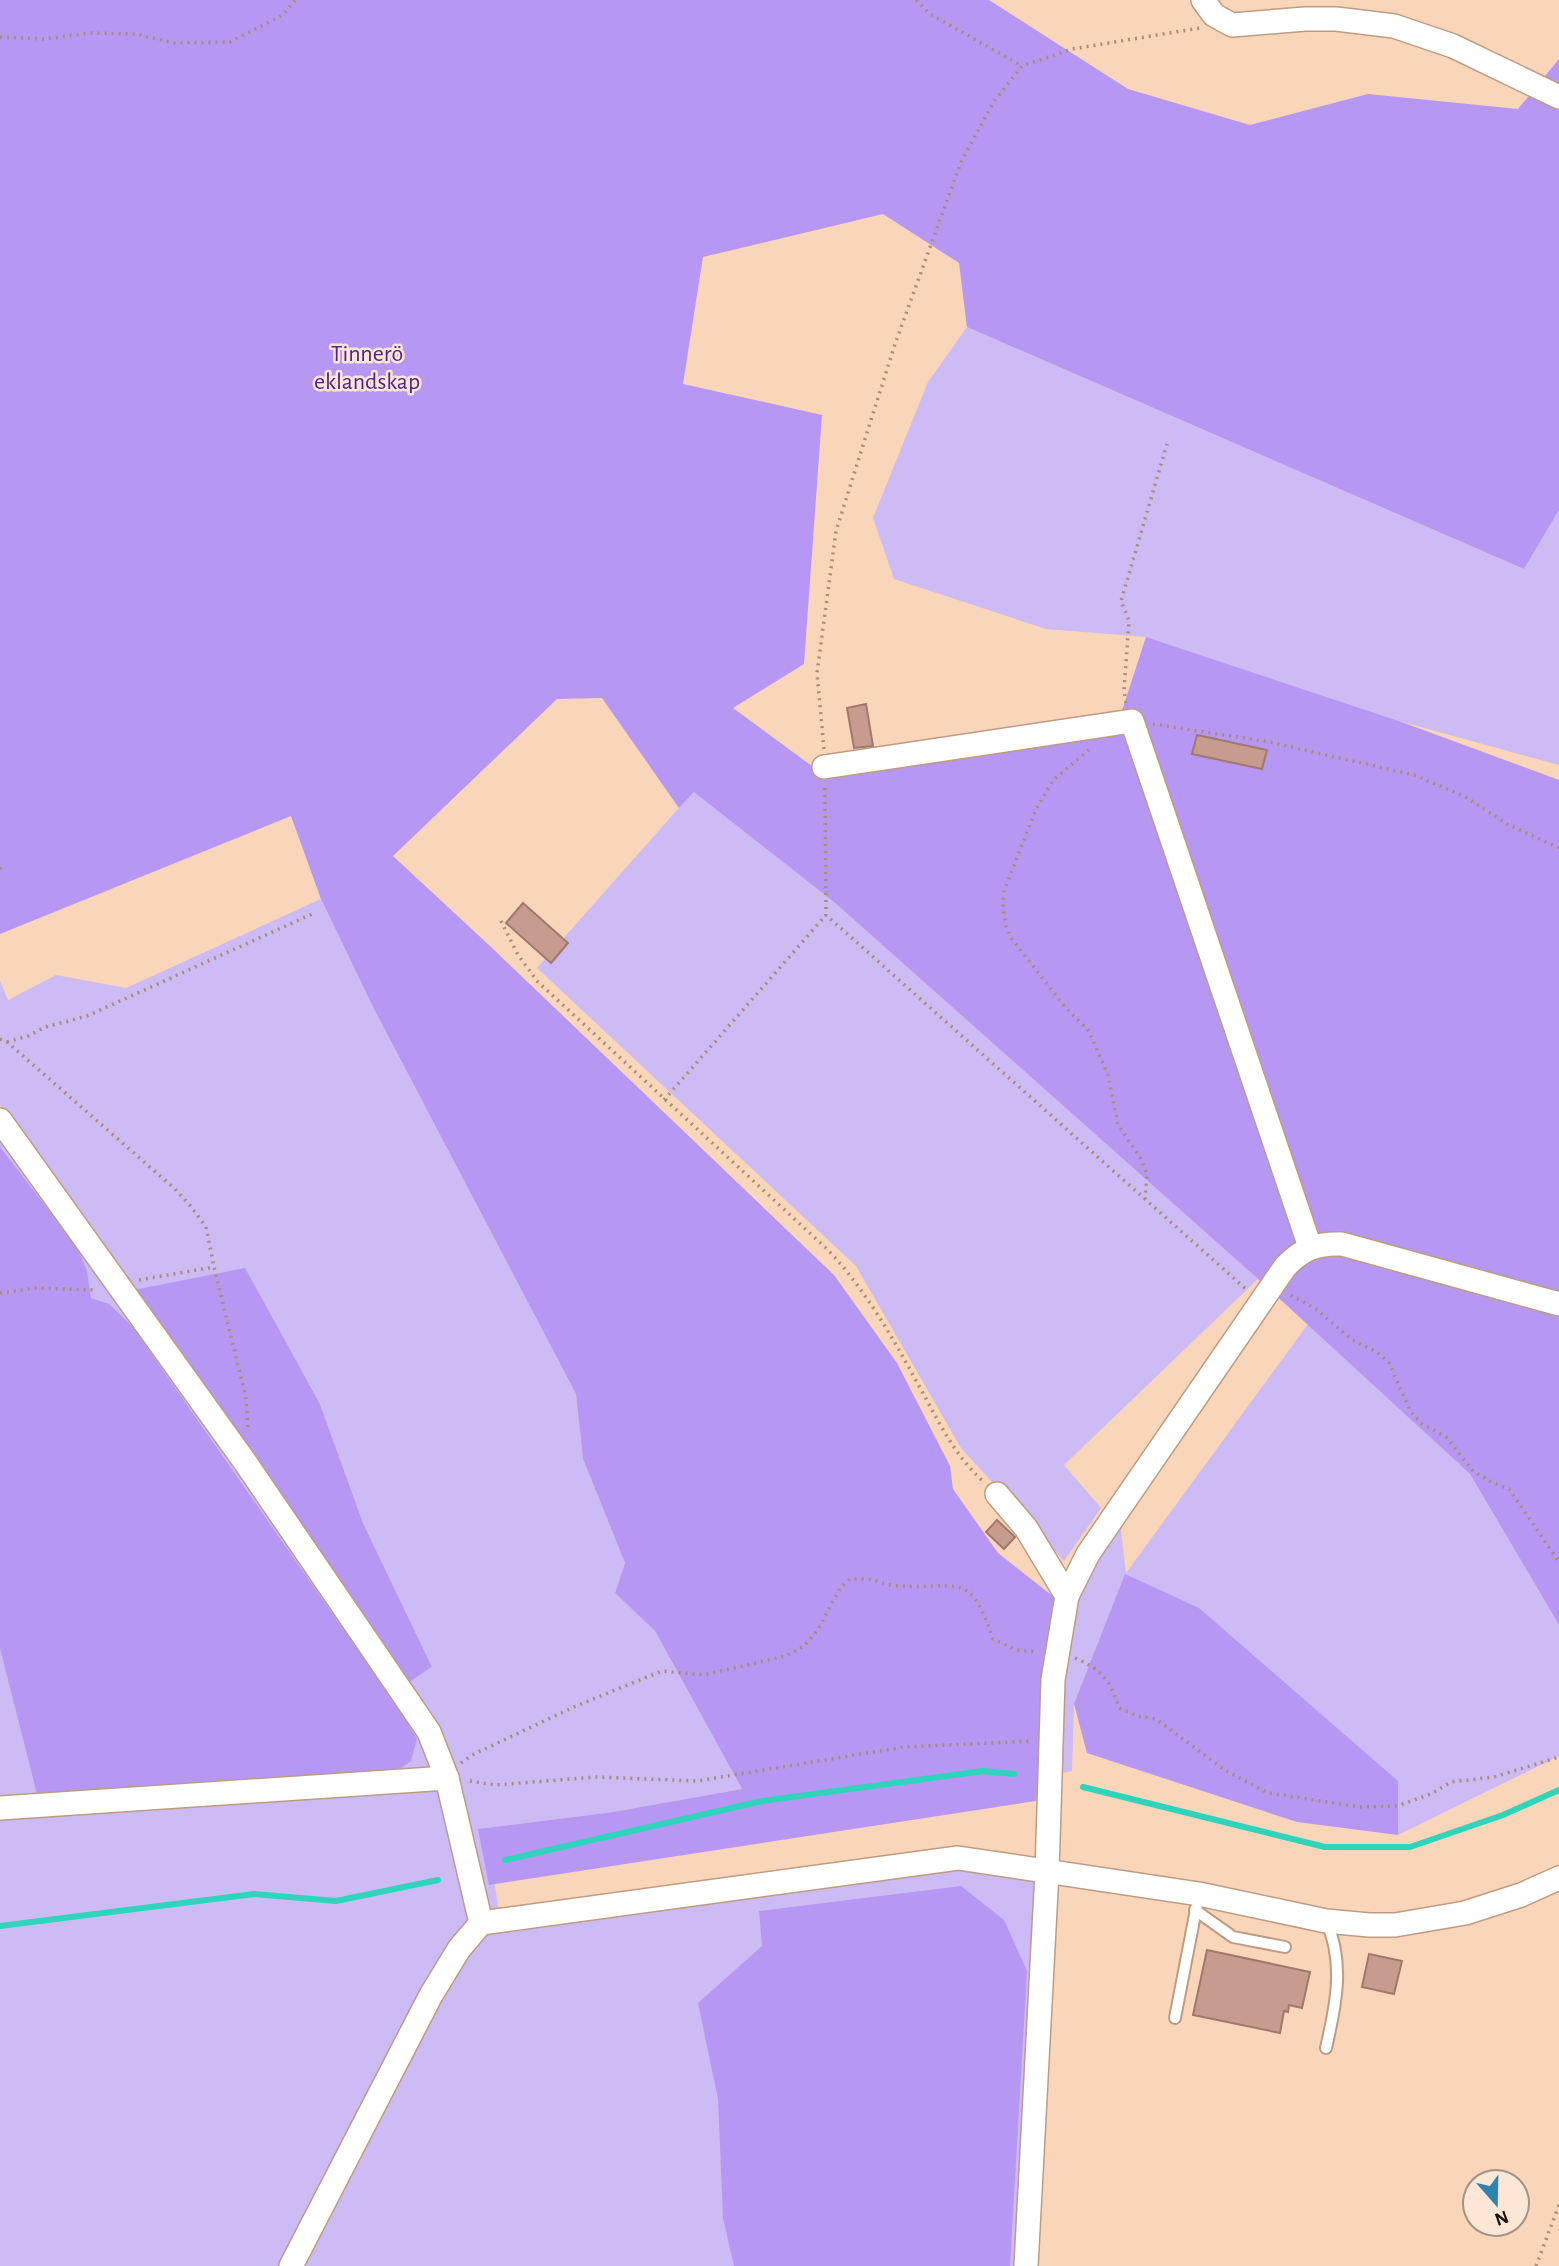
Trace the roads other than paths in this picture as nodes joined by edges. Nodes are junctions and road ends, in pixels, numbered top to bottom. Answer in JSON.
{"nodes":[{"id":1,"x":1203,"y":0,"type":"edge"},
{"id":2,"x":1559,"y":97,"type":"edge"},
{"id":3,"x":824,"y":767,"type":"road end"},
{"id":4,"x":0,"y":1120,"type":"edge"},
{"id":5,"x":1310,"y":1247,"type":"junction"},
{"id":6,"x":1559,"y":1304,"type":"edge"},
{"id":7,"x":997,"y":1494,"type":"road end"},
{"id":8,"x":1067,"y":1596,"type":"junction"},
{"id":9,"x":446,"y":1776,"type":"junction"},
{"id":10,"x":0,"y":1808,"type":"edge"},
{"id":11,"x":1047,"y":1872,"type":"junction"},
{"id":12,"x":1559,"y":1878,"type":"edge"},
{"id":13,"x":1197,"y":1902,"type":"junction"},
{"id":14,"x":1326,"y":1921,"type":"junction"},
{"id":15,"x":481,"y":1923,"type":"junction"},
{"id":16,"x":1285,"y":1947,"type":"dead end"},
{"id":17,"x":1175,"y":2018,"type":"dead end"},
{"id":18,"x":1326,"y":2048,"type":"dead end"},
{"id":19,"x":291,"y":2266,"type":"edge"},
{"id":20,"x":1026,"y":2266,"type":"edge"}],
"edges":[{"from":1,"to":2,"type":"street"},
{"from":3,"to":5,"type":"street"},
{"from":4,"to":9,"type":"street"},
{"from":5,"to":6,"type":"street"},
{"from":5,"to":8,"type":"street"},
{"from":7,"to":8,"type":"street"},
{"from":8,"to":11,"type":"street"},
{"from":9,"to":10,"type":"street"},
{"from":9,"to":15,"type":"street"},
{"from":11,"to":13,"type":"street"},
{"from":11,"to":15,"type":"street"},
{"from":11,"to":20,"type":"street"},
{"from":12,"to":14,"type":"street"},
{"from":13,"to":14,"type":"street"},
{"from":13,"to":16,"type":"lane"},
{"from":13,"to":17,"type":"lane"},
{"from":14,"to":18,"type":"lane"},
{"from":15,"to":19,"type":"street"}]}
